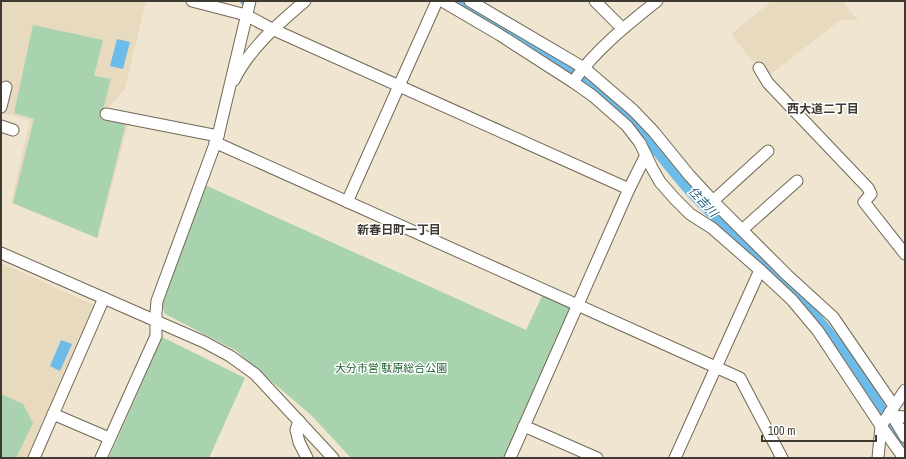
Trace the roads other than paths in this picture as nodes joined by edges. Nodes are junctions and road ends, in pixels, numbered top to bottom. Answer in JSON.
{"nodes":[{"id":1,"x":192,"y":1,"type":"edge"},
{"id":2,"x":250,"y":1,"type":"edge"},
{"id":3,"x":305,"y":1,"type":"edge"},
{"id":4,"x":437,"y":1,"type":"edge"},
{"id":5,"x":442,"y":1,"type":"edge"},
{"id":6,"x":470,"y":1,"type":"edge"},
{"id":7,"x":595,"y":1,"type":"edge"},
{"id":8,"x":656,"y":1,"type":"edge"},
{"id":9,"x":246,"y":16,"type":"junction"},
{"id":10,"x":622,"y":28,"type":"junction"},
{"id":11,"x":272,"y":29,"type":"junction"},
{"id":12,"x":759,"y":68,"type":"dead end"},
{"id":13,"x":578,"y":75,"type":"junction"},
{"id":14,"x":399,"y":86,"type":"junction"},
{"id":15,"x":6,"y":87,"type":"dead end"},
{"id":16,"x":1,"y":107,"type":"edge"},
{"id":17,"x":224,"y":112,"type":"junction"},
{"id":18,"x":106,"y":114,"type":"dead end"},
{"id":19,"x":1,"y":126,"type":"edge"},
{"id":20,"x":13,"y":130,"type":"dead end"},
{"id":21,"x":216,"y":140,"type":"junction"},
{"id":22,"x":768,"y":151,"type":"dead end"},
{"id":23,"x":646,"y":155,"type":"junction"},
{"id":24,"x":796,"y":181,"type":"dead end"},
{"id":25,"x":629,"y":189,"type":"junction"},
{"id":26,"x":713,"y":201,"type":"junction"},
{"id":27,"x":347,"y":202,"type":"junction"},
{"id":28,"x":742,"y":230,"type":"junction"},
{"id":29,"x":1,"y":253,"type":"edge"},
{"id":30,"x":905,"y":254,"type":"edge"},
{"id":31,"x":760,"y":270,"type":"junction"},
{"id":32,"x":104,"y":298,"type":"junction"},
{"id":33,"x":578,"y":306,"type":"junction"},
{"id":34,"x":155,"y":321,"type":"junction"},
{"id":35,"x":716,"y":368,"type":"junction"},
{"id":36,"x":905,"y":390,"type":"edge"},
{"id":37,"x":53,"y":414,"type":"junction"},
{"id":38,"x":889,"y":416,"type":"junction"},
{"id":39,"x":905,"y":417,"type":"edge"},
{"id":40,"x":299,"y":421,"type":"junction"},
{"id":41,"x":524,"y":426,"type":"junction"},
{"id":42,"x":905,"y":437,"type":"edge"},
{"id":43,"x":110,"y":438,"type":"junction"},
{"id":44,"x":34,"y":458,"type":"edge"},
{"id":45,"x":100,"y":458,"type":"edge"},
{"id":46,"x":307,"y":458,"type":"edge"},
{"id":47,"x":333,"y":458,"type":"edge"},
{"id":48,"x":510,"y":458,"type":"edge"},
{"id":49,"x":597,"y":458,"type":"edge"},
{"id":50,"x":675,"y":458,"type":"edge"},
{"id":51,"x":782,"y":458,"type":"edge"},
{"id":52,"x":878,"y":458,"type":"edge"},
{"id":53,"x":904,"y":458,"type":"edge"}],
"edges":[{"from":1,"to":9,"type":"street"},
{"from":2,"to":9,"type":"street"},
{"from":3,"to":11,"type":"street"},
{"from":4,"to":14,"type":"street"},
{"from":5,"to":13,"type":"street"},
{"from":6,"to":13,"type":"street"},
{"from":7,"to":10,"type":"street"},
{"from":8,"to":10,"type":"street"},
{"from":9,"to":11,"type":"street"},
{"from":9,"to":17,"type":"street"},
{"from":10,"to":13,"type":"street"},
{"from":11,"to":14,"type":"street"},
{"from":11,"to":17,"type":"street"},
{"from":12,"to":30,"type":"street"},
{"from":13,"to":23,"type":"street"},
{"from":13,"to":26,"type":"street"},
{"from":14,"to":25,"type":"street"},
{"from":14,"to":27,"type":"street"},
{"from":15,"to":16,"type":"street"},
{"from":17,"to":21,"type":"street"},
{"from":18,"to":21,"type":"street"},
{"from":19,"to":20,"type":"street"},
{"from":21,"to":27,"type":"street"},
{"from":21,"to":34,"type":"street"},
{"from":22,"to":26,"type":"street"},
{"from":23,"to":25,"type":"street"},
{"from":23,"to":31,"type":"street"},
{"from":24,"to":28,"type":"street"},
{"from":25,"to":33,"type":"street"},
{"from":26,"to":28,"type":"street"},
{"from":27,"to":33,"type":"street"},
{"from":28,"to":38,"type":"street"},
{"from":29,"to":32,"type":"street"},
{"from":31,"to":35,"type":"street"},
{"from":31,"to":38,"type":"street"},
{"from":32,"to":34,"type":"street"},
{"from":32,"to":37,"type":"street"},
{"from":33,"to":35,"type":"street"},
{"from":33,"to":41,"type":"street"},
{"from":34,"to":40,"type":"street"},
{"from":34,"to":43,"type":"street"},
{"from":35,"to":50,"type":"street"},
{"from":35,"to":51,"type":"street"},
{"from":36,"to":38,"type":"street"},
{"from":37,"to":43,"type":"street"},
{"from":37,"to":44,"type":"street"},
{"from":38,"to":39,"type":"street"},
{"from":38,"to":42,"type":"street"},
{"from":38,"to":52,"type":"street"},
{"from":38,"to":53,"type":"street"},
{"from":40,"to":46,"type":"street"},
{"from":40,"to":47,"type":"street"},
{"from":41,"to":48,"type":"street"},
{"from":41,"to":49,"type":"street"},
{"from":43,"to":45,"type":"street"}]}
